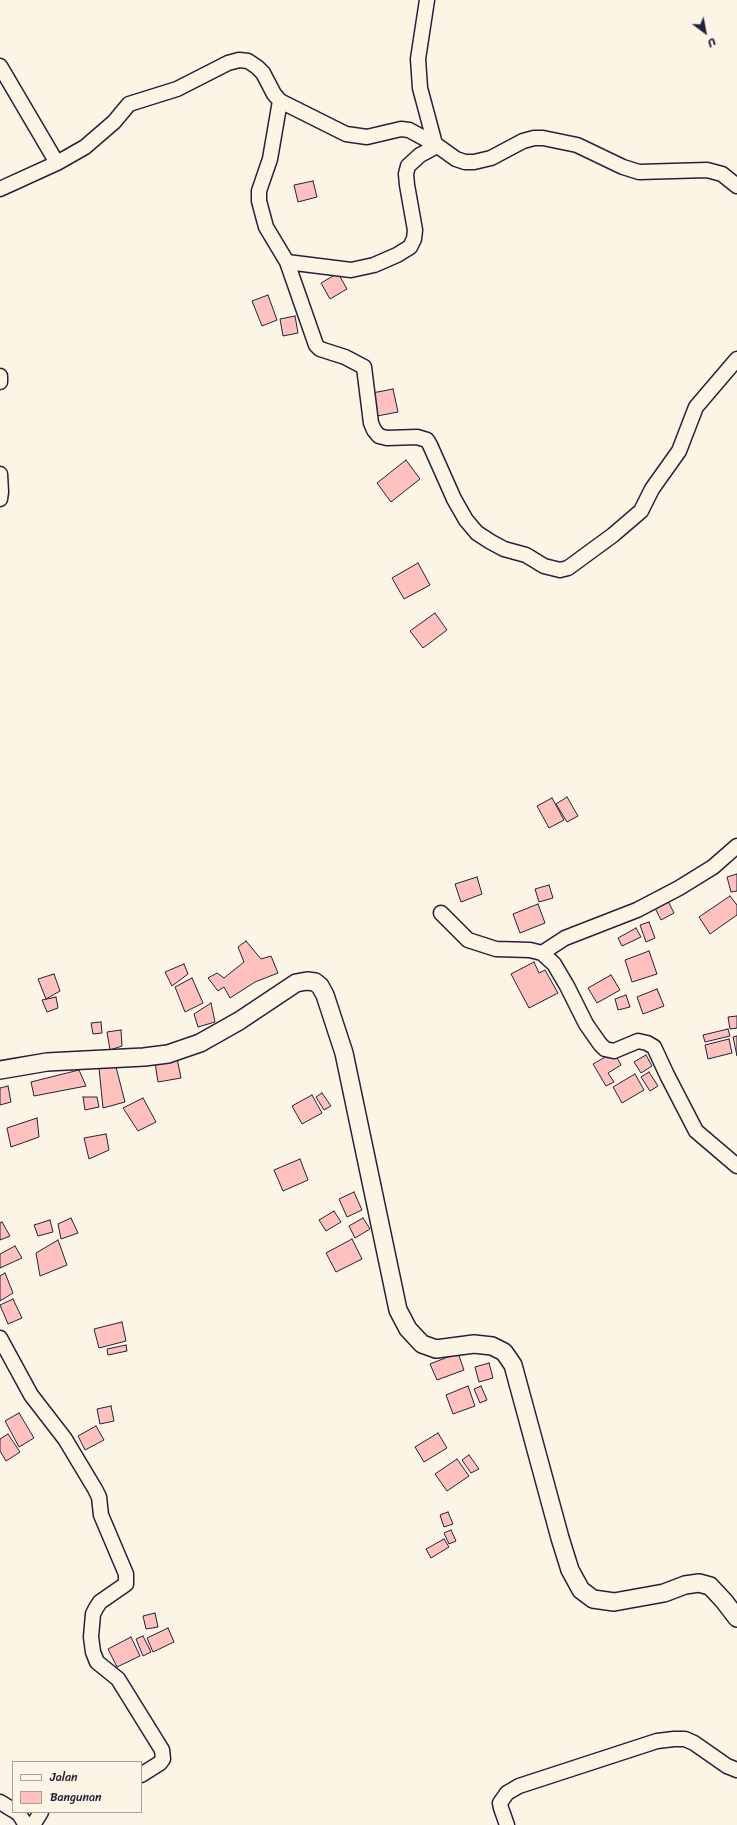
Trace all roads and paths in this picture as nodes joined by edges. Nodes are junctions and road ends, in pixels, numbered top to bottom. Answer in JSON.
{"nodes":[{"id":1,"x":427,"y":0,"type":"edge"},
{"id":2,"x":0,"y":66,"type":"edge"},
{"id":3,"x":280,"y":101,"type":"junction"},
{"id":4,"x":436,"y":145,"type":"junction"},
{"id":5,"x":57,"y":163,"type":"junction"},
{"id":6,"x":737,"y":186,"type":"edge"},
{"id":7,"x":0,"y":189,"type":"edge"},
{"id":8,"x":287,"y":262,"type":"junction"},
{"id":9,"x":737,"y":359,"type":"edge"},
{"id":10,"x":0,"y":376,"type":"edge"},
{"id":11,"x":0,"y":382,"type":"edge"},
{"id":12,"x":0,"y":474,"type":"edge"},
{"id":13,"x":0,"y":499,"type":"edge"},
{"id":14,"x":737,"y":846,"type":"edge"},
{"id":15,"x":440,"y":912,"type":"dead end"},
{"id":16,"x":542,"y":953,"type":"junction"},
{"id":17,"x":0,"y":1070,"type":"edge"},
{"id":18,"x":737,"y":1166,"type":"edge"},
{"id":19,"x":0,"y":1338,"type":"edge"},
{"id":20,"x":737,"y":1618,"type":"edge"},
{"id":21,"x":737,"y":1770,"type":"edge"},
{"id":22,"x":142,"y":1774,"type":"edge"},
{"id":23,"x":0,"y":1802,"type":"edge"},
{"id":24,"x":12,"y":1809,"type":"edge"},
{"id":25,"x":18,"y":1813,"type":"edge"},
{"id":26,"x":40,"y":1813,"type":"edge"},
{"id":27,"x":26,"y":1825,"type":"edge"},
{"id":28,"x":33,"y":1825,"type":"edge"},
{"id":29,"x":507,"y":1825,"type":"edge"}],
"edges":[{"from":1,"to":4,"type":"street"},
{"from":2,"to":5,"type":"street"},
{"from":3,"to":4,"type":"street"},
{"from":3,"to":5,"type":"street"},
{"from":3,"to":8,"type":"street"},
{"from":4,"to":6,"type":"street"},
{"from":4,"to":8,"type":"street"},
{"from":5,"to":7,"type":"street"},
{"from":8,"to":9,"type":"street"},
{"from":10,"to":11,"type":"street"},
{"from":12,"to":13,"type":"street"},
{"from":14,"to":16,"type":"street"},
{"from":15,"to":16,"type":"street"},
{"from":16,"to":18,"type":"street"},
{"from":17,"to":20,"type":"street"},
{"from":19,"to":22,"type":"street"},
{"from":21,"to":29,"type":"street"},
{"from":23,"to":24,"type":"street"},
{"from":25,"to":27,"type":"street"},
{"from":26,"to":28,"type":"street"}]}
